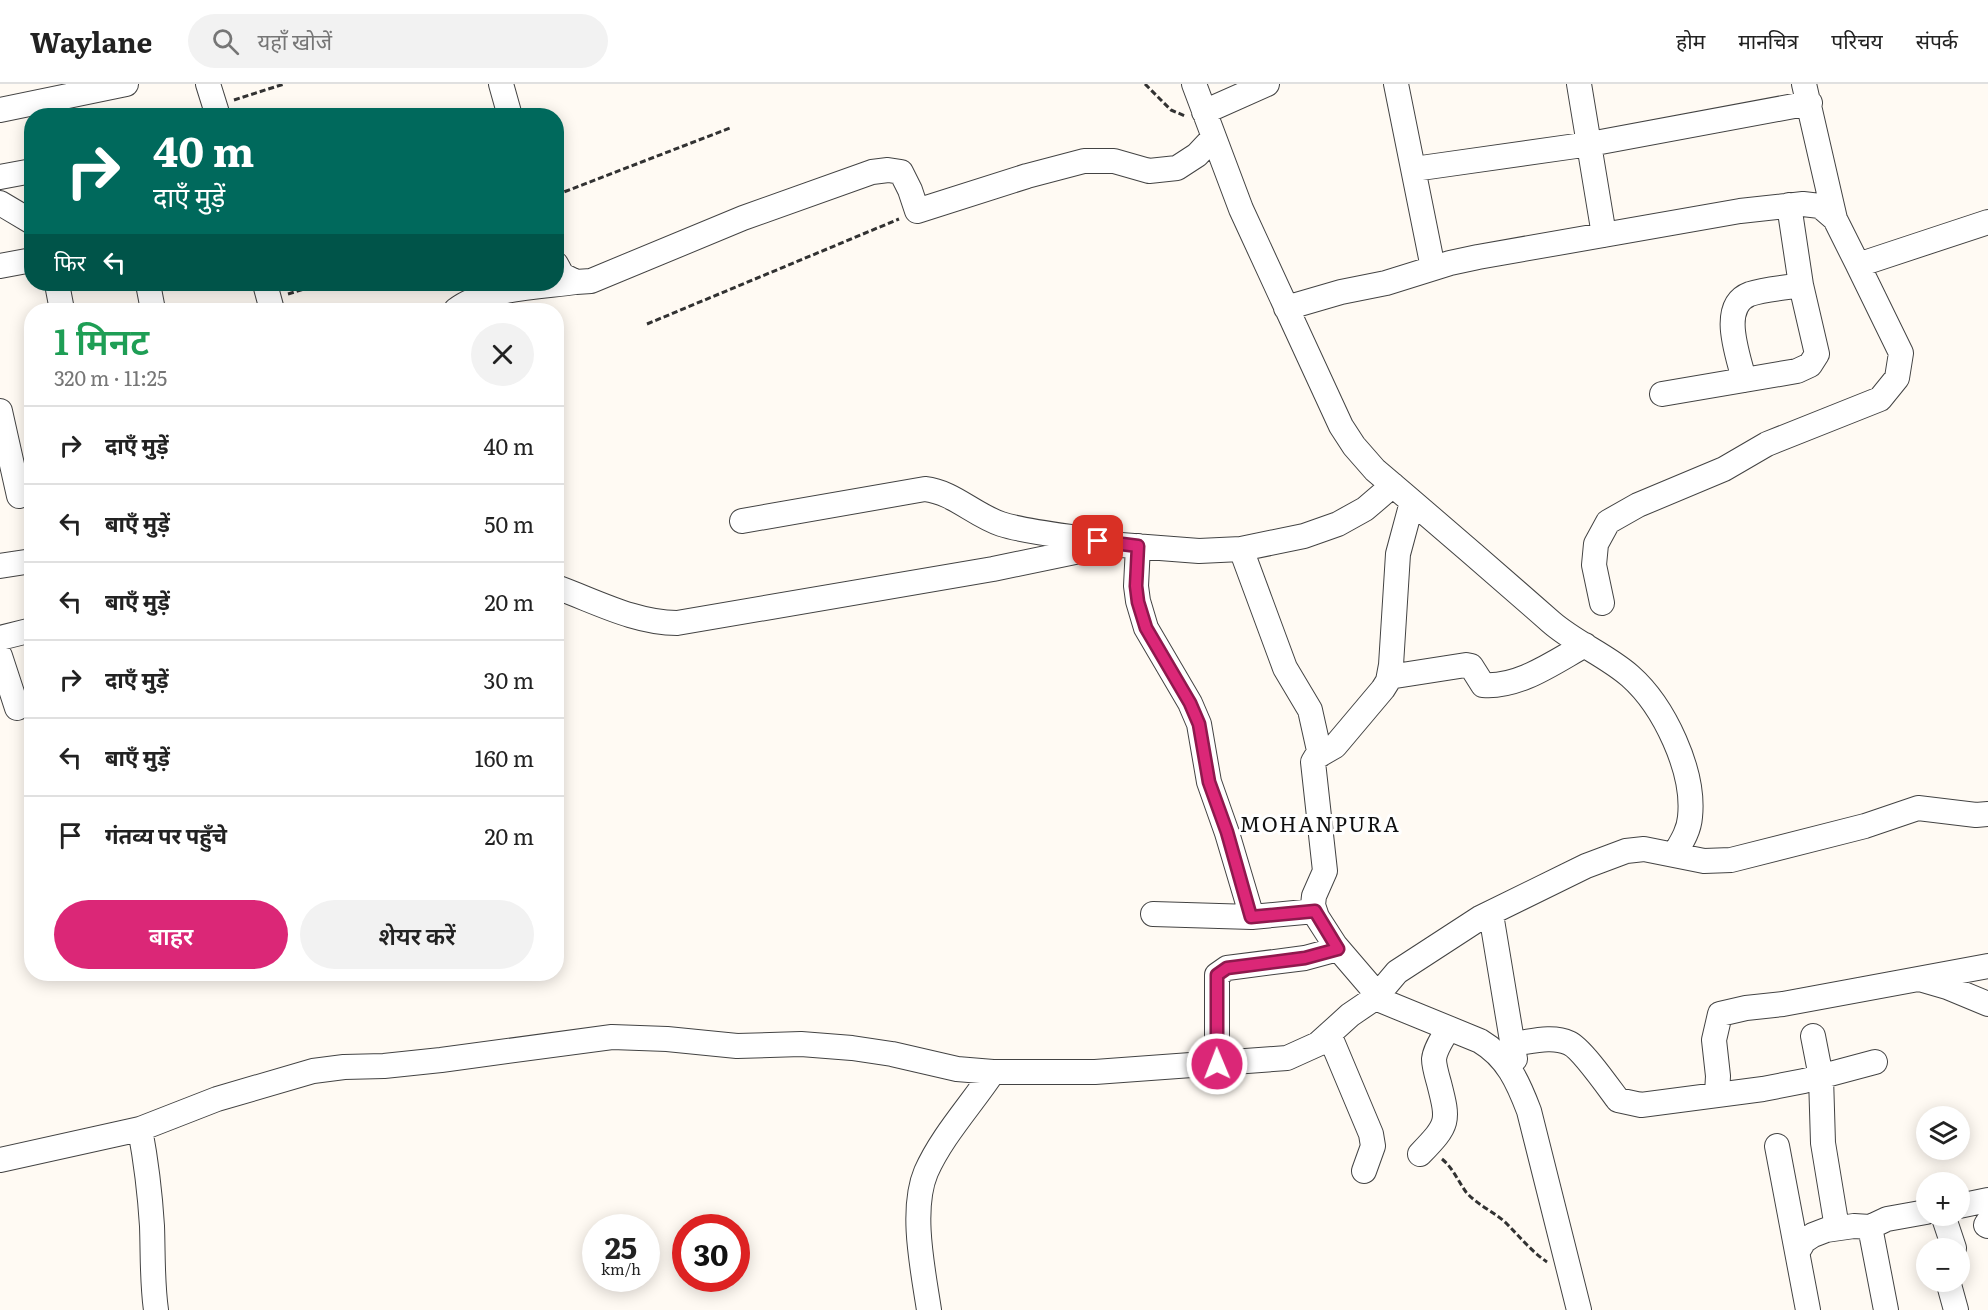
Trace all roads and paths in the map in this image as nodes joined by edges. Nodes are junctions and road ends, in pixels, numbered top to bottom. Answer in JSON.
{"nodes":[{"id":1,"x":126,"y":84,"type":"edge"},
{"id":2,"x":284,"y":84,"type":"edge"},
{"id":3,"x":501,"y":84,"type":"edge"},
{"id":4,"x":1145,"y":84,"type":"edge"},
{"id":5,"x":1194,"y":84,"type":"edge"},
{"id":6,"x":1267,"y":84,"type":"edge"},
{"id":7,"x":1398,"y":84,"type":"edge"},
{"id":8,"x":1579,"y":84,"type":"edge"},
{"id":9,"x":1807,"y":94,"type":"edge"},
{"id":10,"x":214,"y":102,"type":"edge"},
{"id":11,"x":508,"y":108,"type":"edge"},
{"id":12,"x":0,"y":110,"type":"edge"},
{"id":13,"x":1203,"y":112,"type":"junction"},
{"id":14,"x":730,"y":128,"type":"dead end"},
{"id":15,"x":1213,"y":138,"type":"junction"},
{"id":16,"x":1590,"y":144,"type":"junction"},
{"id":17,"x":1414,"y":169,"type":"junction"},
{"id":18,"x":24,"y":172,"type":"edge"},
{"id":19,"x":0,"y":177,"type":"edge"},
{"id":20,"x":564,"y":192,"type":"edge"},
{"id":21,"x":0,"y":203,"type":"edge"},
{"id":22,"x":1789,"y":205,"type":"junction"},
{"id":23,"x":917,"y":212,"type":"junction"},
{"id":24,"x":24,"y":217,"type":"edge"},
{"id":25,"x":1835,"y":219,"type":"junction"},
{"id":26,"x":1988,"y":222,"type":"edge"},
{"id":27,"x":1604,"y":235,"type":"junction"},
{"id":28,"x":24,"y":262,"type":"edge"},
{"id":29,"x":1858,"y":265,"type":"junction"},
{"id":30,"x":0,"y":266,"type":"edge"},
{"id":31,"x":1433,"y":268,"type":"junction"},
{"id":32,"x":564,"y":276,"type":"edge"},
{"id":33,"x":576,"y":282,"type":"junction"},
{"id":34,"x":564,"y":284,"type":"edge"},
{"id":35,"x":1801,"y":285,"type":"junction"},
{"id":36,"x":295,"y":291,"type":"edge"},
{"id":37,"x":520,"y":291,"type":"edge"},
{"id":38,"x":269,"y":298,"type":"edge"},
{"id":39,"x":467,"y":303,"type":"edge"},
{"id":40,"x":1286,"y":308,"type":"junction"},
{"id":41,"x":647,"y":324,"type":"dead end"},
{"id":42,"x":1744,"y":380,"type":"junction"},
{"id":43,"x":1662,"y":394,"type":"dead end"},
{"id":44,"x":0,"y":411,"type":"edge"},
{"id":45,"x":1393,"y":485,"type":"junction"},
{"id":46,"x":17,"y":497,"type":"edge"},
{"id":47,"x":1412,"y":502,"type":"junction"},
{"id":48,"x":742,"y":521,"type":"dead end"},
{"id":49,"x":1130,"y":546,"type":"junction"},
{"id":50,"x":1240,"y":549,"type":"junction"},
{"id":51,"x":24,"y":562,"type":"edge"},
{"id":52,"x":0,"y":566,"type":"edge"},
{"id":53,"x":564,"y":589,"type":"edge"},
{"id":54,"x":1602,"y":603,"type":"dead end"},
{"id":55,"x":24,"y":632,"type":"edge"},
{"id":56,"x":0,"y":638,"type":"edge"},
{"id":57,"x":1585,"y":645,"type":"junction"},
{"id":58,"x":0,"y":656,"type":"edge"},
{"id":59,"x":1389,"y":677,"type":"junction"},
{"id":60,"x":16,"y":708,"type":"edge"},
{"id":61,"x":1320,"y":755,"type":"junction"},
{"id":62,"x":1988,"y":814,"type":"edge"},
{"id":63,"x":1674,"y":855,"type":"junction"},
{"id":64,"x":1315,"y":911,"type":"junction"},
{"id":65,"x":1153,"y":914,"type":"dead end"},
{"id":66,"x":1491,"y":914,"type":"junction"},
{"id":67,"x":1251,"y":917,"type":"junction"},
{"id":68,"x":1338,"y":949,"type":"junction"},
{"id":69,"x":1988,"y":966,"type":"edge"},
{"id":70,"x":1918,"y":979,"type":"junction"},
{"id":71,"x":1376,"y":996,"type":"junction"},
{"id":72,"x":1988,"y":1004,"type":"edge"},
{"id":73,"x":1448,"y":1029,"type":"junction"},
{"id":74,"x":1329,"y":1034,"type":"junction"},
{"id":75,"x":1813,"y":1036,"type":"dead end"},
{"id":76,"x":1512,"y":1044,"type":"junction"},
{"id":77,"x":1875,"y":1062,"type":"dead end"},
{"id":78,"x":1217,"y":1064,"type":"junction"},
{"id":79,"x":993,"y":1072,"type":"junction"},
{"id":80,"x":1821,"y":1077,"type":"junction"},
{"id":81,"x":1519,"y":1083,"type":"junction"},
{"id":82,"x":1717,"y":1094,"type":"junction"},
{"id":83,"x":140,"y":1129,"type":"junction"},
{"id":84,"x":1777,"y":1146,"type":"dead end"},
{"id":85,"x":1420,"y":1154,"type":"joint"},
{"id":86,"x":0,"y":1160,"type":"edge"},
{"id":87,"x":1364,"y":1171,"type":"dead end"},
{"id":88,"x":1988,"y":1200,"type":"edge"},
{"id":89,"x":1970,"y":1204,"type":"edge"},
{"id":90,"x":1916,"y":1214,"type":"edge"},
{"id":91,"x":1870,"y":1227,"type":"junction"},
{"id":92,"x":1837,"y":1228,"type":"junction"},
{"id":93,"x":1798,"y":1251,"type":"junction"},
{"id":94,"x":1570,"y":1273,"type":"junction"},
{"id":95,"x":1951,"y":1292,"type":"edge"},
{"id":96,"x":156,"y":1310,"type":"edge"},
{"id":97,"x":929,"y":1310,"type":"edge"},
{"id":98,"x":1579,"y":1310,"type":"edge"},
{"id":99,"x":1808,"y":1310,"type":"edge"},
{"id":100,"x":1886,"y":1310,"type":"edge"},
{"id":101,"x":1956,"y":1310,"type":"edge"}],
"edges":[{"from":1,"to":12,"type":"street"},
{"from":2,"to":10,"type":"path"},
{"from":3,"to":11,"type":"street"},
{"from":4,"to":13,"type":"path"},
{"from":5,"to":13,"type":"street"},
{"from":6,"to":13,"type":"street"},
{"from":7,"to":17,"type":"street"},
{"from":8,"to":16,"type":"street"},
{"from":9,"to":16,"type":"street"},
{"from":9,"to":25,"type":"street"},
{"from":13,"to":15,"type":"street"},
{"from":14,"to":20,"type":"path"},
{"from":15,"to":23,"type":"street"},
{"from":15,"to":40,"type":"street"},
{"from":16,"to":17,"type":"street"},
{"from":16,"to":27,"type":"street"},
{"from":17,"to":31,"type":"street"},
{"from":18,"to":19,"type":"street"},
{"from":21,"to":24,"type":"street"},
{"from":22,"to":25,"type":"street"},
{"from":22,"to":27,"type":"street"},
{"from":22,"to":35,"type":"street"},
{"from":23,"to":33,"type":"street"},
{"from":23,"to":41,"type":"path"},
{"from":25,"to":29,"type":"street"},
{"from":26,"to":29,"type":"street"},
{"from":27,"to":31,"type":"street"},
{"from":28,"to":30,"type":"street"},
{"from":29,"to":54,"type":"street"},
{"from":31,"to":40,"type":"street"},
{"from":32,"to":33,"type":"street"},
{"from":33,"to":34,"type":"street"},
{"from":35,"to":42,"type":"street"},
{"from":35,"to":42,"type":"street"},
{"from":36,"to":38,"type":"path"},
{"from":37,"to":39,"type":"street"},
{"from":40,"to":45,"type":"street"},
{"from":42,"to":43,"type":"street"},
{"from":44,"to":46,"type":"street"},
{"from":45,"to":47,"type":"street"},
{"from":45,"to":50,"type":"street"},
{"from":47,"to":57,"type":"street"},
{"from":47,"to":59,"type":"street"},
{"from":48,"to":49,"type":"street"},
{"from":49,"to":50,"type":"street"},
{"from":49,"to":53,"type":"street"},
{"from":49,"to":67,"type":"street"},
{"from":50,"to":61,"type":"street"},
{"from":51,"to":52,"type":"street"},
{"from":55,"to":56,"type":"street"},
{"from":57,"to":59,"type":"street"},
{"from":57,"to":63,"type":"street"},
{"from":58,"to":60,"type":"street"},
{"from":59,"to":61,"type":"street"},
{"from":61,"to":64,"type":"street"},
{"from":62,"to":63,"type":"street"},
{"from":63,"to":66,"type":"street"},
{"from":64,"to":67,"type":"street"},
{"from":64,"to":68,"type":"street"},
{"from":65,"to":67,"type":"street"},
{"from":66,"to":71,"type":"street"},
{"from":66,"to":76,"type":"street"},
{"from":68,"to":71,"type":"street"},
{"from":68,"to":78,"type":"street"},
{"from":69,"to":70,"type":"street"},
{"from":70,"to":72,"type":"street"},
{"from":70,"to":82,"type":"street"},
{"from":71,"to":73,"type":"street"},
{"from":71,"to":74,"type":"street"},
{"from":73,"to":81,"type":"street"},
{"from":73,"to":85,"type":"street"},
{"from":74,"to":78,"type":"street"},
{"from":74,"to":87,"type":"street"},
{"from":75,"to":80,"type":"street"},
{"from":76,"to":81,"type":"street"},
{"from":76,"to":82,"type":"street"},
{"from":77,"to":80,"type":"street"},
{"from":78,"to":79,"type":"street"},
{"from":79,"to":83,"type":"street"},
{"from":79,"to":97,"type":"street"},
{"from":80,"to":82,"type":"street"},
{"from":80,"to":92,"type":"street"},
{"from":81,"to":94,"type":"street"},
{"from":83,"to":86,"type":"street"},
{"from":83,"to":96,"type":"street"},
{"from":84,"to":93,"type":"street"},
{"from":85,"to":94,"type":"path"},
{"from":88,"to":89,"type":"street"},
{"from":90,"to":91,"type":"street"},
{"from":91,"to":92,"type":"street"},
{"from":91,"to":100,"type":"street"},
{"from":92,"to":93,"type":"street"},
{"from":93,"to":99,"type":"street"},
{"from":94,"to":98,"type":"street"},
{"from":95,"to":101,"type":"street"}]}
